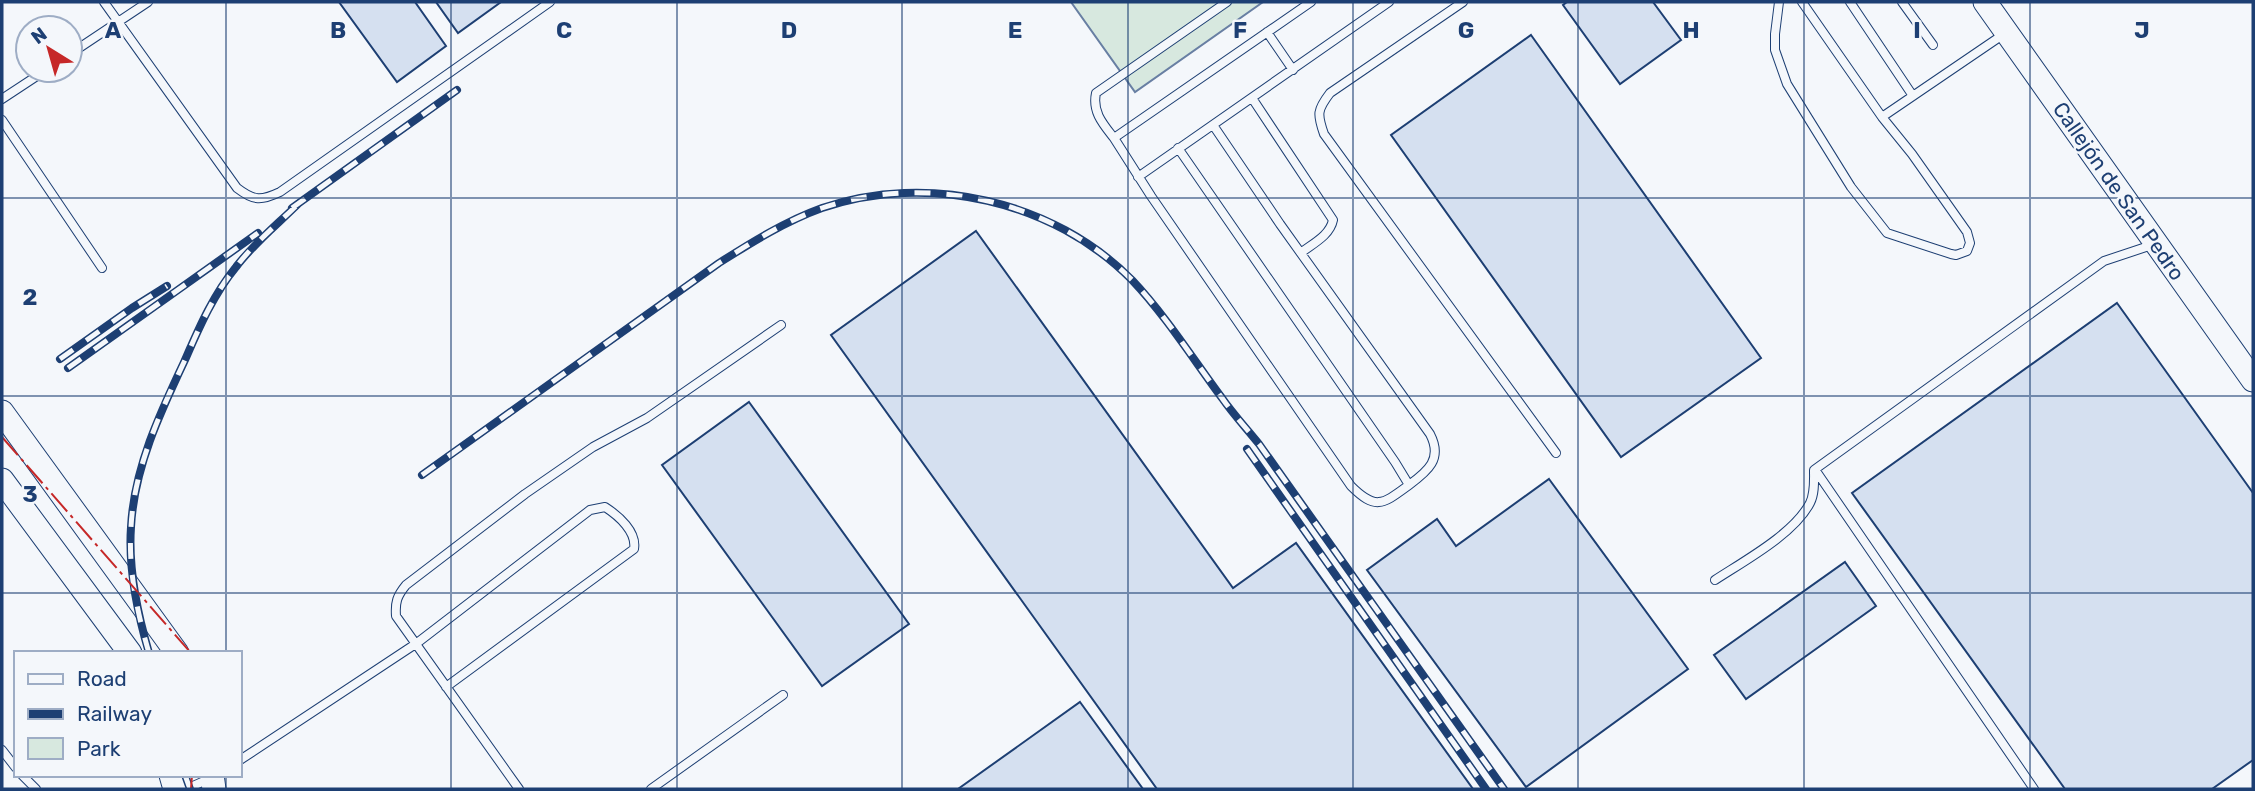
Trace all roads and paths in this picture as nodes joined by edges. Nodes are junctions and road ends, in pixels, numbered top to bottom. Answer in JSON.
{"nodes":[{"id":1,"x":104,"y":2,"type":"edge"},
{"id":2,"x":148,"y":2,"type":"edge"},
{"id":3,"x":550,"y":2,"type":"edge"},
{"id":4,"x":1227,"y":2,"type":"edge"},
{"id":5,"x":1311,"y":2,"type":"edge"},
{"id":6,"x":1389,"y":2,"type":"edge"},
{"id":7,"x":1463,"y":2,"type":"edge"},
{"id":8,"x":1779,"y":2,"type":"edge"},
{"id":9,"x":1802,"y":2,"type":"edge"},
{"id":10,"x":1850,"y":2,"type":"edge"},
{"id":11,"x":1902,"y":2,"type":"edge"},
{"id":12,"x":1985,"y":2,"type":"edge"},
{"id":13,"x":118,"y":22,"type":"junction"},
{"id":14,"x":1267,"y":32,"type":"junction"},
{"id":15,"x":2006,"y":33,"type":"junction"},
{"id":16,"x":84,"y":45,"type":"edge"},
{"id":17,"x":1933,"y":45,"type":"dead end"},
{"id":18,"x":1293,"y":70,"type":"junction"},
{"id":19,"x":25,"y":84,"type":"edge"},
{"id":20,"x":1913,"y":96,"type":"junction"},
{"id":21,"x":1252,"y":98,"type":"junction"},
{"id":22,"x":2,"y":99,"type":"edge"},
{"id":23,"x":1882,"y":117,"type":"junction"},
{"id":24,"x":2,"y":120,"type":"edge"},
{"id":25,"x":1213,"y":125,"type":"junction"},
{"id":26,"x":1114,"y":138,"type":"junction"},
{"id":27,"x":1178,"y":148,"type":"junction"},
{"id":28,"x":1138,"y":177,"type":"junction"},
{"id":29,"x":2156,"y":244,"type":"junction"},
{"id":30,"x":1302,"y":252,"type":"junction"},
{"id":31,"x":102,"y":268,"type":"dead end"},
{"id":32,"x":781,"y":325,"type":"dead end"},
{"id":33,"x":2253,"y":380,"type":"edge"},
{"id":34,"x":2,"y":412,"type":"edge"},
{"id":35,"x":1556,"y":453,"type":"dead end"},
{"id":36,"x":1814,"y":470,"type":"junction"},
{"id":37,"x":2,"y":480,"type":"edge"},
{"id":38,"x":1409,"y":485,"type":"junction"},
{"id":39,"x":1715,"y":580,"type":"dead end"},
{"id":40,"x":417,"y":643,"type":"junction"},
{"id":41,"x":129,"y":651,"type":"edge"},
{"id":42,"x":176,"y":651,"type":"edge"},
{"id":43,"x":446,"y":687,"type":"junction"},
{"id":44,"x":783,"y":695,"type":"dead end"},
{"id":45,"x":2,"y":750,"type":"edge"},
{"id":46,"x":242,"y":759,"type":"edge"},
{"id":47,"x":14,"y":765,"type":"edge"},
{"id":48,"x":213,"y":779,"type":"edge"},
{"id":49,"x":186,"y":789,"type":"edge"},
{"id":50,"x":519,"y":789,"type":"edge"},
{"id":51,"x":651,"y":789,"type":"edge"},
{"id":52,"x":2034,"y":789,"type":"edge"}],
"edges":[{"from":1,"to":13,"type":"lane"},
{"from":2,"to":13,"type":"lane"},
{"from":3,"to":13,"type":"lane"},
{"from":4,"to":26,"type":"lane"},
{"from":5,"to":14,"type":"lane"},
{"from":6,"to":18,"type":"lane"},
{"from":7,"to":35,"type":"lane"},
{"from":8,"to":23,"type":"lane"},
{"from":9,"to":23,"type":"lane"},
{"from":10,"to":20,"type":"lane"},
{"from":11,"to":17,"type":"lane"},
{"from":12,"to":15,"type":"main road","name":"Callejón de San Pedro"},
{"from":13,"to":16,"type":"lane"},
{"from":14,"to":18,"type":"lane"},
{"from":14,"to":26,"type":"lane"},
{"from":15,"to":20,"type":"lane"},
{"from":15,"to":29,"type":"main road","name":"Callejón de San Pedro"},
{"from":18,"to":21,"type":"lane"},
{"from":19,"to":22,"type":"lane"},
{"from":20,"to":23,"type":"lane"},
{"from":21,"to":25,"type":"lane"},
{"from":21,"to":30,"type":"lane"},
{"from":24,"to":31,"type":"lane"},
{"from":25,"to":27,"type":"lane"},
{"from":25,"to":30,"type":"lane"},
{"from":26,"to":28,"type":"lane"},
{"from":27,"to":28,"type":"lane"},
{"from":27,"to":38,"type":"lane"},
{"from":28,"to":38,"type":"lane"},
{"from":29,"to":33,"type":"main road","name":"Callejón de San Pedro"},
{"from":29,"to":36,"type":"lane"},
{"from":30,"to":38,"type":"lane"},
{"from":32,"to":40,"type":"lane"},
{"from":34,"to":42,"type":"main road"},
{"from":36,"to":39,"type":"lane"},
{"from":36,"to":52,"type":"lane"},
{"from":37,"to":41,"type":"main road"},
{"from":40,"to":43,"type":"lane"},
{"from":40,"to":43,"type":"lane"},
{"from":40,"to":46,"type":"lane"},
{"from":43,"to":50,"type":"lane"},
{"from":44,"to":51,"type":"lane"},
{"from":45,"to":47,"type":"lane"},
{"from":48,"to":49,"type":"lane"}]}
